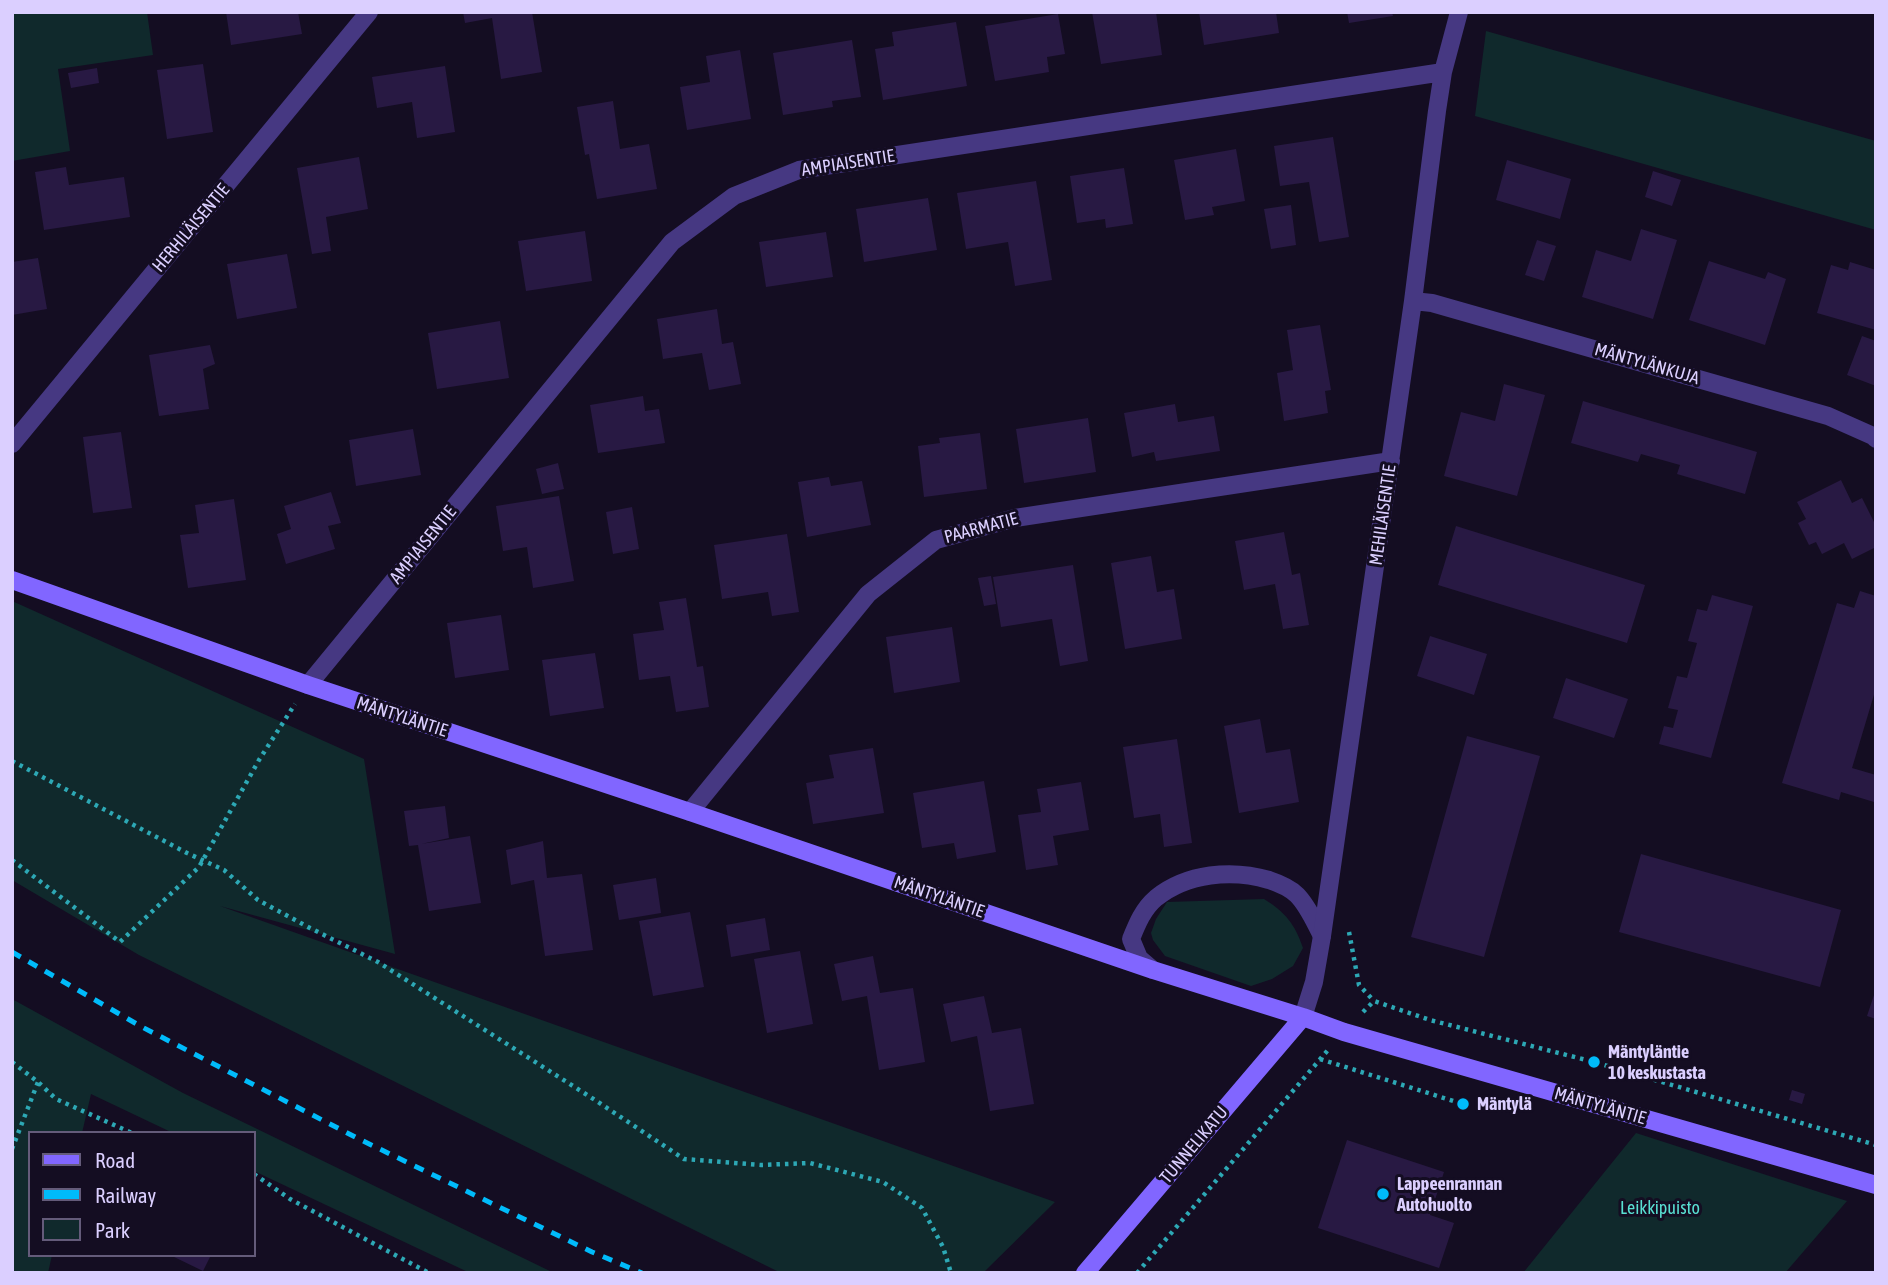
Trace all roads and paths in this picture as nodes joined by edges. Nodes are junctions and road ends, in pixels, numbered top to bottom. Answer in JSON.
{"nodes":[{"id":1,"x":369,"y":12,"type":"edge"},
{"id":2,"x":1459,"y":12,"type":"edge"},
{"id":3,"x":1443,"y":72,"type":"junction"},
{"id":4,"x":1413,"y":301,"type":"junction"},
{"id":5,"x":1876,"y":439,"type":"edge"},
{"id":6,"x":12,"y":444,"type":"edge"},
{"id":7,"x":1391,"y":461,"type":"junction"},
{"id":8,"x":12,"y":580,"type":"edge"},
{"id":9,"x":308,"y":685,"type":"junction"},
{"id":10,"x":12,"y":761,"type":"edge"},
{"id":11,"x":690,"y":812,"type":"junction"},
{"id":12,"x":203,"y":859,"type":"junction"},
{"id":13,"x":12,"y":860,"type":"edge"},
{"id":14,"x":1322,"y":936,"type":"junction"},
{"id":15,"x":1153,"y":970,"type":"junction"},
{"id":16,"x":1303,"y":1017,"type":"junction"},
{"id":17,"x":1344,"y":1032,"type":"junction"},
{"id":18,"x":1320,"y":1059,"type":"junction"},
{"id":19,"x":12,"y":1062,"type":"edge"},
{"id":20,"x":38,"y":1082,"type":"junction"},
{"id":21,"x":1463,"y":1104,"type":"dead end"},
{"id":22,"x":128,"y":1131,"type":"edge"},
{"id":23,"x":1876,"y":1145,"type":"edge"},
{"id":24,"x":12,"y":1149,"type":"edge"},
{"id":25,"x":256,"y":1175,"type":"edge"},
{"id":26,"x":1876,"y":1185,"type":"edge"},
{"id":27,"x":429,"y":1273,"type":"edge"},
{"id":28,"x":951,"y":1273,"type":"edge"},
{"id":29,"x":1085,"y":1273,"type":"edge"},
{"id":30,"x":1138,"y":1273,"type":"edge"}],
"edges":[{"from":1,"to":6,"type":"street","name":"HERHILÄISENTIE"},
{"from":2,"to":3,"type":"street","name":"MEHILÄISENTIE"},
{"from":3,"to":4,"type":"street","name":"MEHILÄISENTIE"},
{"from":3,"to":9,"type":"street","name":"AMPIAISENTIE"},
{"from":4,"to":5,"type":"street","name":"MÄNTYLÄNKUJA"},
{"from":4,"to":7,"type":"street","name":"MEHILÄISENTIE"},
{"from":7,"to":11,"type":"street","name":"PAARMATIE"},
{"from":7,"to":14,"type":"street","name":"MEHILÄISENTIE"},
{"from":8,"to":9,"type":"street","name":"MÄNTYLÄNTIE"},
{"from":9,"to":11,"type":"street","name":"MÄNTYLÄNTIE"},
{"from":9,"to":12,"type":"path"},
{"from":10,"to":12,"type":"path"},
{"from":11,"to":15,"type":"street","name":"MÄNTYLÄNTIE"},
{"from":12,"to":13,"type":"path"},
{"from":12,"to":28,"type":"path"},
{"from":14,"to":15,"type":"street"},
{"from":14,"to":16,"type":"street","name":"MEHILÄISENTIE"},
{"from":15,"to":16,"type":"street","name":"MÄNTYLÄNTIE"},
{"from":16,"to":17,"type":"street","name":"MÄNTYLÄNTIE"},
{"from":16,"to":29,"type":"street","name":"TUNNELIKATU"},
{"from":17,"to":18,"type":"path"},
{"from":17,"to":23,"type":"path"},
{"from":17,"to":26,"type":"street","name":"MÄNTYLÄNTIE"},
{"from":18,"to":21,"type":"path"},
{"from":18,"to":30,"type":"path"},
{"from":19,"to":20,"type":"path"},
{"from":20,"to":22,"type":"path"},
{"from":20,"to":24,"type":"path"},
{"from":25,"to":27,"type":"path"}]}
